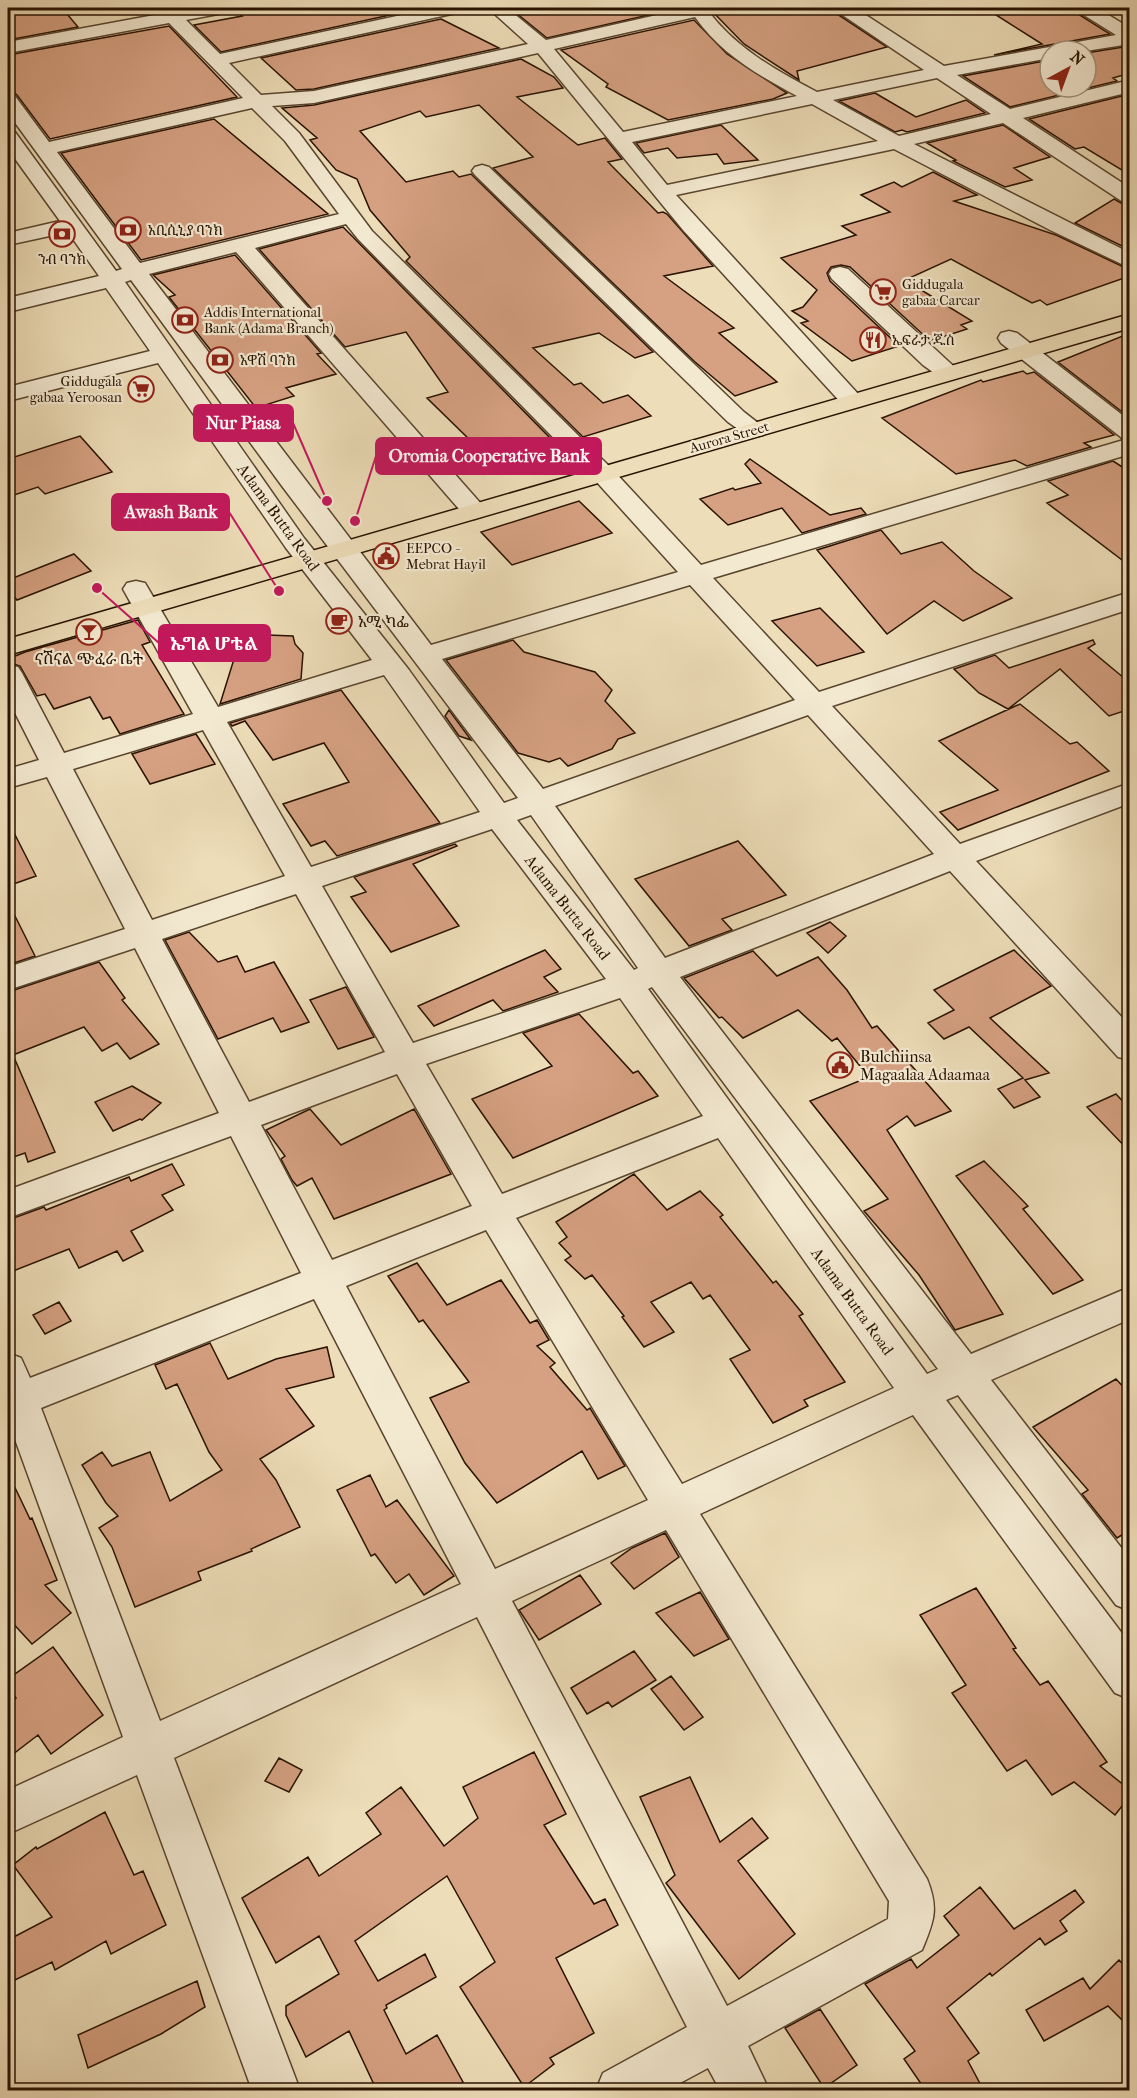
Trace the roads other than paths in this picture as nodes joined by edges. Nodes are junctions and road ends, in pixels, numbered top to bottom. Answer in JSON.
{"nodes":[{"id":1,"x":223,"y":8,"type":"edge"},
{"id":2,"x":456,"y":8,"type":"edge"},
{"id":3,"x":497,"y":8,"type":"edge"},
{"id":4,"x":844,"y":8,"type":"edge"},
{"id":5,"x":1085,"y":8,"type":"edge"},
{"id":6,"x":698,"y":9,"type":"edge"},
{"id":7,"x":169,"y":12,"type":"edge"},
{"id":8,"x":1130,"y":37,"type":"edge"},
{"id":9,"x":1098,"y":43,"type":"edge"},
{"id":10,"x":8,"y":47,"type":"edge"},
{"id":11,"x":543,"y":47,"type":"junction"},
{"id":12,"x":1038,"y":54,"type":"edge"},
{"id":13,"x":216,"y":60,"type":"junction"},
{"id":14,"x":940,"y":72,"type":"junction"},
{"id":15,"x":1130,"y":86,"type":"edge"},
{"id":16,"x":816,"y":98,"type":"junction"},
{"id":17,"x":8,"y":100,"type":"edge"},
{"id":18,"x":257,"y":101,"type":"junction"},
{"id":19,"x":1004,"y":115,"type":"junction"},
{"id":20,"x":8,"y":136,"type":"edge"},
{"id":21,"x":619,"y":139,"type":"junction"},
{"id":22,"x":895,"y":142,"type":"junction"},
{"id":23,"x":35,"y":163,"type":"edge"},
{"id":24,"x":482,"y":171,"type":"dead end"},
{"id":25,"x":662,"y":192,"type":"junction"},
{"id":26,"x":1130,"y":198,"type":"edge"},
{"id":27,"x":351,"y":216,"type":"junction"},
{"id":28,"x":73,"y":224,"type":"junction"},
{"id":29,"x":365,"y":234,"type":"junction"},
{"id":30,"x":8,"y":239,"type":"edge"},
{"id":31,"x":240,"y":244,"type":"junction"},
{"id":32,"x":310,"y":248,"type":"dead end"},
{"id":33,"x":1130,"y":262,"type":"edge"},
{"id":34,"x":840,"y":274,"type":"dead end"},
{"id":35,"x":123,"y":276,"type":"junction"},
{"id":36,"x":1130,"y":303,"type":"edge"},
{"id":37,"x":8,"y":305,"type":"edge"},
{"id":38,"x":1130,"y":321,"type":"edge"},
{"id":39,"x":1018,"y":344,"type":"junction"},
{"id":40,"x":164,"y":354,"type":"junction"},
{"id":41,"x":940,"y":367,"type":"junction"},
{"id":42,"x":8,"y":394,"type":"edge"},
{"id":43,"x":845,"y":394,"type":"junction"},
{"id":44,"x":746,"y":423,"type":"junction"},
{"id":45,"x":1130,"y":433,"type":"edge"},
{"id":46,"x":1130,"y":446,"type":"edge"},
{"id":47,"x":596,"y":466,"type":"junction"},
{"id":48,"x":467,"y":504,"type":"junction"},
{"id":49,"x":322,"y":548,"type":"junction"},
{"id":50,"x":695,"y":574,"type":"junction"},
{"id":51,"x":142,"y":598,"type":"junction"},
{"id":52,"x":1130,"y":600,"type":"edge"},
{"id":53,"x":8,"y":626,"type":"edge"},
{"id":54,"x":8,"y":647,"type":"edge"},
{"id":55,"x":425,"y":655,"type":"junction"},
{"id":56,"x":390,"y":664,"type":"junction"},
{"id":57,"x":8,"y":673,"type":"edge"},
{"id":58,"x":813,"y":703,"type":"junction"},
{"id":59,"x":211,"y":718,"type":"junction"},
{"id":60,"x":55,"y":765,"type":"junction"},
{"id":61,"x":8,"y":779,"type":"edge"},
{"id":62,"x":1130,"y":792,"type":"edge"},
{"id":63,"x":536,"y":801,"type":"junction"},
{"id":64,"x":498,"y":816,"type":"junction"},
{"id":65,"x":955,"y":857,"type":"junction"},
{"id":66,"x":304,"y":880,"type":"junction"},
{"id":67,"x":143,"y":934,"type":"junction"},
{"id":68,"x":659,"y":973,"type":"junction"},
{"id":69,"x":8,"y":979,"type":"edge"},
{"id":70,"x":627,"y":984,"type":"junction"},
{"id":71,"x":1130,"y":1047,"type":"edge"},
{"id":72,"x":405,"y":1058,"type":"junction"},
{"id":73,"x":239,"y":1119,"type":"junction"},
{"id":74,"x":724,"y":1121,"type":"junction"},
{"id":75,"x":8,"y":1203,"type":"edge"},
{"id":76,"x":493,"y":1211,"type":"junction"},
{"id":77,"x":323,"y":1279,"type":"junction"},
{"id":78,"x":1130,"y":1302,"type":"edge"},
{"id":79,"x":964,"y":1375,"type":"junction"},
{"id":80,"x":11,"y":1391,"type":"edge"},
{"id":81,"x":920,"y":1394,"type":"junction"},
{"id":82,"x":675,"y":1506,"type":"junction"},
{"id":83,"x":1130,"y":1592,"type":"edge"},
{"id":84,"x":486,"y":1593,"type":"junction"},
{"id":85,"x":1130,"y":1678,"type":"edge"},
{"id":86,"x":148,"y":1747,"type":"junction"},
{"id":87,"x":8,"y":1812,"type":"edge"},
{"id":88,"x":717,"y":2037,"type":"junction"},
{"id":89,"x":276,"y":2091,"type":"edge"},
{"id":90,"x":620,"y":2091,"type":"edge"},
{"id":91,"x":745,"y":2091,"type":"edge"}],
"edges":[{"from":1,"to":7,"type":"street"},
{"from":2,"to":13,"type":"street"},
{"from":3,"to":11,"type":"street"},
{"from":4,"to":14,"type":"street"},
{"from":5,"to":8,"type":"street"},
{"from":6,"to":11,"type":"street"},
{"from":6,"to":16,"type":"street"},
{"from":7,"to":10,"type":"street"},
{"from":7,"to":13,"type":"street"},
{"from":8,"to":9,"type":"street"},
{"from":11,"to":18,"type":"street"},
{"from":11,"to":21,"type":"street"},
{"from":12,"to":14,"type":"street"},
{"from":13,"to":18,"type":"street"},
{"from":14,"to":16,"type":"street"},
{"from":14,"to":19,"type":"street"},
{"from":15,"to":19,"type":"street"},
{"from":16,"to":21,"type":"street"},
{"from":16,"to":22,"type":"street"},
{"from":17,"to":23,"type":"street","name":"Adama Butta Road"},
{"from":18,"to":23,"type":"street"},
{"from":18,"to":27,"type":"street"},
{"from":19,"to":22,"type":"street"},
{"from":19,"to":26,"type":"street"},
{"from":20,"to":23,"type":"street","name":"Adama Butta Road"},
{"from":21,"to":25,"type":"street"},
{"from":22,"to":25,"type":"street"},
{"from":22,"to":33,"type":"street"},
{"from":23,"to":28,"type":"street","name":"Adama Butta Road"},
{"from":23,"to":35,"type":"street","name":"Adama Butta Road"},
{"from":24,"to":44,"type":"street"},
{"from":25,"to":43,"type":"street"},
{"from":27,"to":29,"type":"street"},
{"from":27,"to":31,"type":"street"},
{"from":28,"to":30,"type":"street"},
{"from":28,"to":35,"type":"street","name":"Adama Butta Road"},
{"from":29,"to":32,"type":"street"},
{"from":29,"to":47,"type":"street"},
{"from":31,"to":35,"type":"street"},
{"from":31,"to":48,"type":"street"},
{"from":34,"to":41,"type":"street"},
{"from":35,"to":37,"type":"street"},
{"from":35,"to":40,"type":"street","name":"Adama Butta Road"},
{"from":35,"to":49,"type":"street","name":"Adama Butta Road"},
{"from":36,"to":39,"type":"main road","name":"Aurora Street"},
{"from":38,"to":39,"type":"main road","name":"Aurora Street"},
{"from":39,"to":41,"type":"main road","name":"Aurora Street"},
{"from":39,"to":45,"type":"street"},
{"from":40,"to":42,"type":"street"},
{"from":40,"to":49,"type":"street","name":"Adama Butta Road"},
{"from":41,"to":43,"type":"main road","name":"Aurora Street"},
{"from":43,"to":44,"type":"main road","name":"Aurora Street"},
{"from":44,"to":47,"type":"main road","name":"Aurora Street"},
{"from":46,"to":50,"type":"street"},
{"from":47,"to":48,"type":"main road","name":"Aurora Street"},
{"from":47,"to":50,"type":"street"},
{"from":48,"to":49,"type":"main road","name":"Aurora Street"},
{"from":49,"to":51,"type":"main road","name":"Aurora Street"},
{"from":49,"to":55,"type":"street","name":"Adama Butta Road"},
{"from":49,"to":56,"type":"street","name":"Adama Butta Road"},
{"from":50,"to":55,"type":"street"},
{"from":50,"to":58,"type":"street"},
{"from":51,"to":53,"type":"main road"},
{"from":51,"to":54,"type":"main road"},
{"from":51,"to":59,"type":"street"},
{"from":52,"to":58,"type":"street"},
{"from":55,"to":63,"type":"street","name":"Adama Butta Road"},
{"from":56,"to":59,"type":"street"},
{"from":56,"to":64,"type":"street","name":"Adama Butta Road"},
{"from":57,"to":60,"type":"street"},
{"from":58,"to":63,"type":"street"},
{"from":58,"to":65,"type":"street"},
{"from":59,"to":60,"type":"street"},
{"from":59,"to":66,"type":"street"},
{"from":60,"to":61,"type":"street"},
{"from":60,"to":67,"type":"street"},
{"from":62,"to":65,"type":"street"},
{"from":63,"to":64,"type":"street"},
{"from":63,"to":68,"type":"street","name":"Adama Butta Road"},
{"from":64,"to":66,"type":"street"},
{"from":64,"to":70,"type":"street","name":"Adama Butta Road"},
{"from":65,"to":68,"type":"street"},
{"from":65,"to":71,"type":"street"},
{"from":66,"to":67,"type":"street"},
{"from":66,"to":72,"type":"street"},
{"from":67,"to":69,"type":"street"},
{"from":67,"to":73,"type":"street"},
{"from":68,"to":70,"type":"street"},
{"from":68,"to":79,"type":"street","name":"Adama Butta Road"},
{"from":70,"to":72,"type":"street"},
{"from":70,"to":74,"type":"street","name":"Adama Butta Road"},
{"from":72,"to":73,"type":"street"},
{"from":72,"to":76,"type":"street"},
{"from":73,"to":75,"type":"street"},
{"from":73,"to":77,"type":"street"},
{"from":74,"to":76,"type":"street"},
{"from":74,"to":81,"type":"street","name":"Adama Butta Road"},
{"from":76,"to":77,"type":"street"},
{"from":76,"to":82,"type":"street"},
{"from":77,"to":80,"type":"street"},
{"from":77,"to":84,"type":"street"},
{"from":78,"to":79,"type":"street"},
{"from":79,"to":81,"type":"street"},
{"from":79,"to":83,"type":"street","name":"Adama Butta Road"},
{"from":80,"to":86,"type":"street"},
{"from":81,"to":82,"type":"street"},
{"from":81,"to":85,"type":"street","name":"Adama Butta Road"},
{"from":82,"to":84,"type":"street"},
{"from":82,"to":88,"type":"street"},
{"from":84,"to":86,"type":"street"},
{"from":84,"to":88,"type":"street"},
{"from":86,"to":87,"type":"street"},
{"from":86,"to":89,"type":"street"},
{"from":88,"to":90,"type":"street"},
{"from":88,"to":91,"type":"street"}]}
